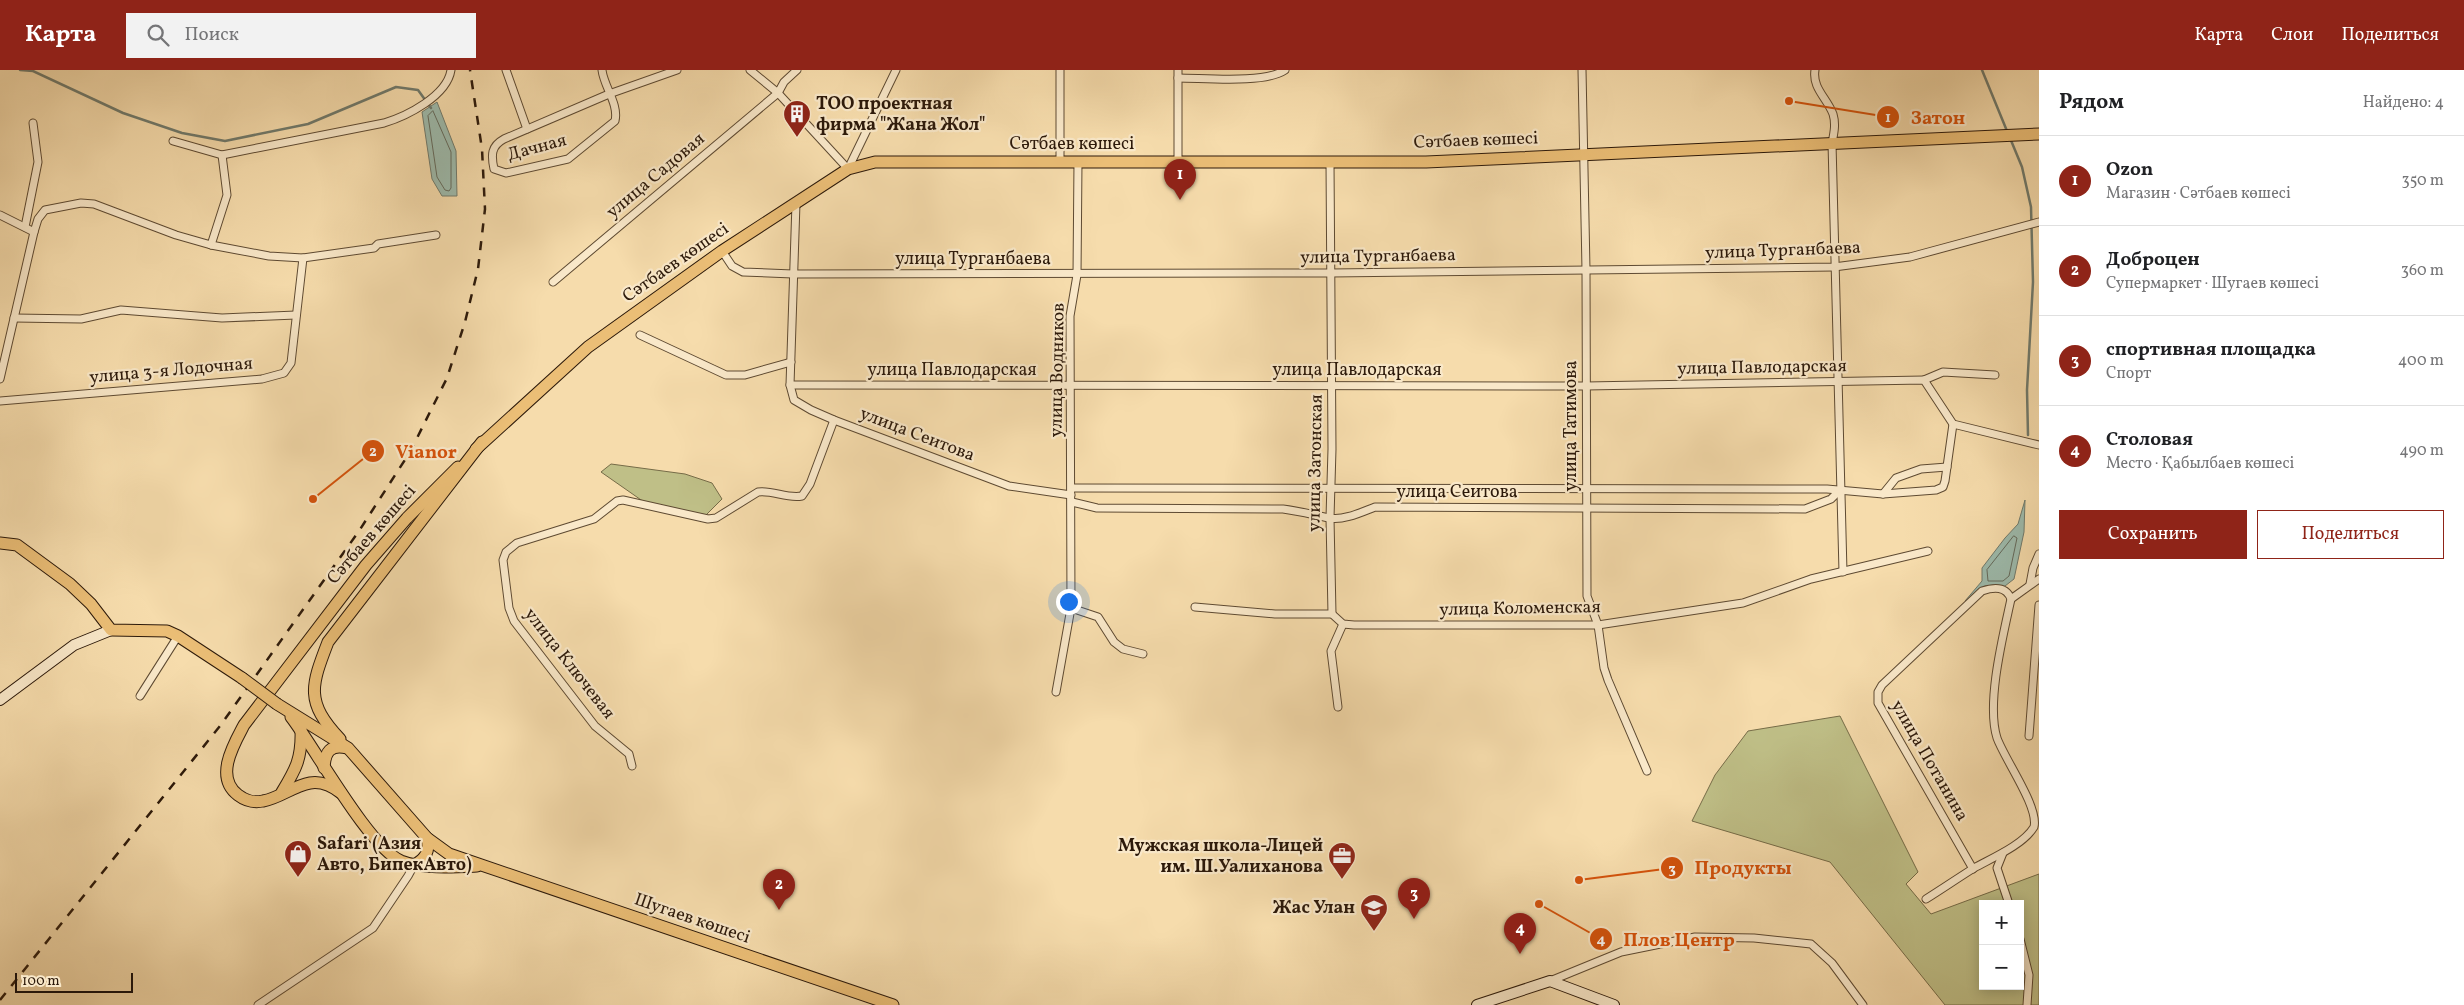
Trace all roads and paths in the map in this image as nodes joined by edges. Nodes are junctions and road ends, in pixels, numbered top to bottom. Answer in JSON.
{"nodes":[{"id":1,"x":451,"y":70,"type":"edge"},
{"id":2,"x":506,"y":70,"type":"edge"},
{"id":3,"x":602,"y":70,"type":"edge"},
{"id":4,"x":677,"y":70,"type":"edge"},
{"id":5,"x":750,"y":70,"type":"edge"},
{"id":6,"x":797,"y":70,"type":"edge"},
{"id":7,"x":896,"y":70,"type":"edge"},
{"id":8,"x":1060,"y":70,"type":"edge"},
{"id":9,"x":1178,"y":70,"type":"edge"},
{"id":10,"x":1286,"y":70,"type":"edge"},
{"id":11,"x":1582,"y":70,"type":"edge"},
{"id":12,"x":1815,"y":70,"type":"edge"},
{"id":13,"x":1178,"y":78,"type":"junction"},
{"id":14,"x":778,"y":93,"type":"junction"},
{"id":15,"x":609,"y":94,"type":"junction"},
{"id":16,"x":33,"y":123,"type":"dead end"},
{"id":17,"x":527,"y":129,"type":"junction"},
{"id":18,"x":2033,"y":134,"type":"edge"},
{"id":19,"x":173,"y":141,"type":"dead end"},
{"id":20,"x":1832,"y":143,"type":"junction"},
{"id":21,"x":1584,"y":154,"type":"junction"},
{"id":22,"x":222,"y":155,"type":"junction"},
{"id":23,"x":1060,"y":162,"type":"junction"},
{"id":24,"x":1078,"y":162,"type":"junction"},
{"id":25,"x":1178,"y":162,"type":"junction"},
{"id":26,"x":1330,"y":162,"type":"junction"},
{"id":27,"x":848,"y":169,"type":"junction"},
{"id":28,"x":796,"y":202,"type":"junction"},
{"id":29,"x":0,"y":215,"type":"edge"},
{"id":30,"x":2039,"y":222,"type":"edge"},
{"id":31,"x":25,"y":227,"type":"junction"},
{"id":32,"x":34,"y":232,"type":"junction"},
{"id":33,"x":436,"y":235,"type":"dead end"},
{"id":34,"x":212,"y":245,"type":"junction"},
{"id":35,"x":722,"y":252,"type":"junction"},
{"id":36,"x":303,"y":258,"type":"junction"},
{"id":37,"x":1834,"y":267,"type":"junction"},
{"id":38,"x":1586,"y":270,"type":"junction"},
{"id":39,"x":1331,"y":273,"type":"junction"},
{"id":40,"x":794,"y":274,"type":"junction"},
{"id":41,"x":1078,"y":275,"type":"junction"},
{"id":42,"x":553,"y":282,"type":"dead end"},
{"id":43,"x":296,"y":315,"type":"junction"},
{"id":44,"x":14,"y":318,"type":"junction"},
{"id":45,"x":640,"y":335,"type":"dead end"},
{"id":46,"x":791,"y":362,"type":"junction"},
{"id":47,"x":1995,"y":375,"type":"dead end"},
{"id":48,"x":0,"y":379,"type":"edge"},
{"id":49,"x":1924,"y":380,"type":"junction"},
{"id":50,"x":1837,"y":382,"type":"junction"},
{"id":51,"x":790,"y":385,"type":"junction"},
{"id":52,"x":1071,"y":385,"type":"junction"},
{"id":53,"x":1332,"y":385,"type":"junction"},
{"id":54,"x":1586,"y":386,"type":"junction"},
{"id":55,"x":0,"y":401,"type":"edge"},
{"id":56,"x":834,"y":420,"type":"junction"},
{"id":57,"x":1953,"y":424,"type":"junction"},
{"id":58,"x":482,"y":442,"type":"junction"},
{"id":59,"x":2039,"y":445,"type":"edge"},
{"id":60,"x":1948,"y":467,"type":"junction"},
{"id":61,"x":1330,"y":488,"type":"junction"},
{"id":62,"x":1586,"y":488,"type":"junction"},
{"id":63,"x":1840,"y":490,"type":"junction"},
{"id":64,"x":1883,"y":494,"type":"junction"},
{"id":65,"x":1071,"y":495,"type":"junction"},
{"id":66,"x":1586,"y":507,"type":"junction"},
{"id":67,"x":1330,"y":518,"type":"junction"},
{"id":68,"x":0,"y":542,"type":"edge"},
{"id":69,"x":1928,"y":551,"type":"dead end"},
{"id":70,"x":2039,"y":554,"type":"edge"},
{"id":71,"x":1843,"y":572,"type":"junction"},
{"id":72,"x":2039,"y":579,"type":"edge"},
{"id":73,"x":2030,"y":584,"type":"junction"},
{"id":74,"x":2011,"y":599,"type":"junction"},
{"id":75,"x":2039,"y":605,"type":"edge"},
{"id":76,"x":1195,"y":607,"type":"dead end"},
{"id":77,"x":1071,"y":608,"type":"junction"},
{"id":78,"x":1332,"y":614,"type":"junction"},
{"id":79,"x":1343,"y":624,"type":"junction"},
{"id":80,"x":1598,"y":625,"type":"junction"},
{"id":81,"x":111,"y":630,"type":"junction"},
{"id":82,"x":178,"y":636,"type":"junction"},
{"id":83,"x":1143,"y":654,"type":"dead end"},
{"id":84,"x":1056,"y":692,"type":"dead end"},
{"id":85,"x":140,"y":696,"type":"dead end"},
{"id":86,"x":0,"y":700,"type":"edge"},
{"id":87,"x":1338,"y":707,"type":"dead end"},
{"id":88,"x":288,"y":713,"type":"junction"},
{"id":89,"x":301,"y":730,"type":"junction"},
{"id":90,"x":2029,"y":736,"type":"dead end"},
{"id":91,"x":348,"y":748,"type":"junction"},
{"id":92,"x":632,"y":766,"type":"dead end"},
{"id":93,"x":324,"y":768,"type":"junction"},
{"id":94,"x":1647,"y":772,"type":"dead end"},
{"id":95,"x":282,"y":792,"type":"junction"},
{"id":96,"x":345,"y":796,"type":"junction"},
{"id":97,"x":427,"y":838,"type":"junction"},
{"id":98,"x":2003,"y":853,"type":"junction"},
{"id":99,"x":414,"y":865,"type":"junction"},
{"id":100,"x":481,"y":866,"type":"junction"},
{"id":101,"x":1973,"y":869,"type":"junction"},
{"id":102,"x":1926,"y":899,"type":"dead end"},
{"id":103,"x":2008,"y":900,"type":"edge"},
{"id":104,"x":2022,"y":945,"type":"edge"},
{"id":105,"x":1550,"y":981,"type":"junction"},
{"id":106,"x":258,"y":1005,"type":"edge"},
{"id":107,"x":892,"y":1005,"type":"edge"},
{"id":108,"x":1477,"y":1005,"type":"edge"},
{"id":109,"x":1614,"y":1005,"type":"edge"},
{"id":110,"x":1863,"y":1005,"type":"edge"},
{"id":111,"x":2026,"y":1005,"type":"edge"}],
"edges":[{"from":1,"to":22,"type":"street"},
{"from":2,"to":17,"type":"street","name":"Дачная"},
{"from":3,"to":15,"type":"street","name":"Дачная"},
{"from":4,"to":15,"type":"street"},
{"from":5,"to":14,"type":"street"},
{"from":6,"to":14,"type":"street","name":"улица Садовая"},
{"from":7,"to":27,"type":"street"},
{"from":8,"to":23,"type":"street"},
{"from":9,"to":13,"type":"street"},
{"from":10,"to":13,"type":"street"},
{"from":11,"to":21,"type":"street","name":"улица Татимова"},
{"from":12,"to":20,"type":"street"},
{"from":13,"to":25,"type":"street"},
{"from":14,"to":27,"type":"street"},
{"from":14,"to":42,"type":"street","name":"улица Садовая"},
{"from":15,"to":17,"type":"street"},
{"from":15,"to":17,"type":"street","name":"Дачная"},
{"from":16,"to":31,"type":"street"},
{"from":18,"to":20,"type":"main road","name":"Сәтбаев көшесі"},
{"from":19,"to":22,"type":"street"},
{"from":20,"to":21,"type":"main road","name":"Сәтбаев көшесі"},
{"from":20,"to":37,"type":"street"},
{"from":21,"to":26,"type":"main road","name":"Сәтбаев көшесі"},
{"from":21,"to":38,"type":"street","name":"улица Татимова"},
{"from":22,"to":34,"type":"street"},
{"from":23,"to":24,"type":"main road","name":"Сәтбаев көшесі"},
{"from":23,"to":27,"type":"main road","name":"Сәтбаев көшесі"},
{"from":24,"to":25,"type":"main road","name":"Сәтбаев көшесі"},
{"from":24,"to":41,"type":"street","name":"улица Водников"},
{"from":25,"to":26,"type":"main road","name":"Сәтбаев көшесі"},
{"from":26,"to":39,"type":"street","name":"улица Затонская"},
{"from":27,"to":28,"type":"main road","name":"Сәтбаев көшесі"},
{"from":28,"to":35,"type":"main road","name":"Сәтбаев көшесі"},
{"from":28,"to":40,"type":"street"},
{"from":29,"to":31,"type":"street"},
{"from":30,"to":37,"type":"street","name":"улица Турганбаева"},
{"from":31,"to":32,"type":"street"},
{"from":32,"to":34,"type":"street"},
{"from":32,"to":44,"type":"street"},
{"from":33,"to":36,"type":"street"},
{"from":34,"to":36,"type":"street"},
{"from":35,"to":40,"type":"street","name":"улица Турганбаева"},
{"from":35,"to":58,"type":"main road","name":"Сәтбаев көшесі"},
{"from":36,"to":43,"type":"street","name":"улица 3-я Лодочная"},
{"from":37,"to":38,"type":"street","name":"улица Турганбаева"},
{"from":37,"to":50,"type":"street"},
{"from":38,"to":39,"type":"street","name":"улица Турганбаева"},
{"from":38,"to":54,"type":"street","name":"улица Татимова"},
{"from":39,"to":41,"type":"street","name":"улица Турганбаева"},
{"from":39,"to":53,"type":"street","name":"улица Затонская"},
{"from":40,"to":41,"type":"street","name":"улица Турганбаева"},
{"from":40,"to":46,"type":"street"},
{"from":41,"to":52,"type":"street","name":"улица Водников"},
{"from":43,"to":44,"type":"street"},
{"from":43,"to":55,"type":"street","name":"улица 3-я Лодочная"},
{"from":44,"to":48,"type":"street"},
{"from":45,"to":46,"type":"street"},
{"from":46,"to":51,"type":"street"},
{"from":47,"to":49,"type":"street","name":"улица Павлодарская"},
{"from":49,"to":50,"type":"street","name":"улица Павлодарская"},
{"from":49,"to":57,"type":"street"},
{"from":50,"to":54,"type":"street","name":"улица Павлодарская"},
{"from":50,"to":63,"type":"street"},
{"from":51,"to":52,"type":"street","name":"улица Павлодарская"},
{"from":51,"to":56,"type":"street","name":"улица Сеитова"},
{"from":52,"to":53,"type":"street","name":"улица Павлодарская"},
{"from":52,"to":65,"type":"street","name":"улица Водников"},
{"from":53,"to":54,"type":"street","name":"улица Павлодарская"},
{"from":53,"to":61,"type":"street","name":"улица Затонская"},
{"from":54,"to":62,"type":"street","name":"улица Татимова"},
{"from":56,"to":65,"type":"street","name":"улица Сеитова"},
{"from":56,"to":92,"type":"street","name":"улица Ключевая"},
{"from":57,"to":59,"type":"street"},
{"from":57,"to":60,"type":"street","name":"улица Сеитова"},
{"from":58,"to":91,"type":"main road"},
{"from":58,"to":95,"type":"main road","name":"Сәтбаев көшесі"},
{"from":60,"to":64,"type":"street"},
{"from":60,"to":64,"type":"street","name":"улица Сеитова"},
{"from":61,"to":62,"type":"street","name":"улица Сеитова"},
{"from":61,"to":65,"type":"street","name":"улица Сеитова"},
{"from":61,"to":67,"type":"street","name":"улица Затонская"},
{"from":62,"to":63,"type":"street","name":"улица Сеитова"},
{"from":62,"to":66,"type":"street","name":"улица Татимова"},
{"from":63,"to":64,"type":"street","name":"улица Сеитова"},
{"from":63,"to":66,"type":"street","name":"улица Сеитова"},
{"from":63,"to":71,"type":"street"},
{"from":65,"to":67,"type":"street","name":"улица Сеитова"},
{"from":65,"to":77,"type":"street","name":"улица Водников"},
{"from":66,"to":67,"type":"street","name":"улица Сеитова"},
{"from":66,"to":80,"type":"street","name":"улица Татимова"},
{"from":67,"to":78,"type":"street","name":"улица Затонская"},
{"from":68,"to":81,"type":"main road"},
{"from":69,"to":71,"type":"street","name":"улица Коломенская"},
{"from":70,"to":73,"type":"street"},
{"from":71,"to":80,"type":"street","name":"улица Коломенская"},
{"from":72,"to":73,"type":"street"},
{"from":73,"to":74,"type":"street"},
{"from":74,"to":98,"type":"street"},
{"from":74,"to":101,"type":"street","name":"улица Потанина"},
{"from":75,"to":90,"type":"street"},
{"from":76,"to":78,"type":"street"},
{"from":77,"to":83,"type":"street"},
{"from":77,"to":84,"type":"street","name":"улица Водников"},
{"from":78,"to":79,"type":"street"},
{"from":79,"to":80,"type":"street","name":"улица Коломенская"},
{"from":79,"to":87,"type":"street"},
{"from":80,"to":94,"type":"street","name":"улица Татимова"},
{"from":81,"to":82,"type":"main road","name":"Шугаев көшесі"},
{"from":81,"to":86,"type":"main road","name":"Шугаев көшесі"},
{"from":82,"to":85,"type":"street"},
{"from":82,"to":88,"type":"main road","name":"Шугаев көшесі","bridge":true},
{"from":88,"to":89,"type":"main road","name":"Шугаев көшесі"},
{"from":88,"to":91,"type":"main road","name":"Шугаев көшесі"},
{"from":89,"to":93,"type":"main road","name":"Шугаев көшесі"},
{"from":89,"to":95,"type":"main road"},
{"from":91,"to":93,"type":"main road"},
{"from":91,"to":97,"type":"main road","name":"Шугаев көшесі"},
{"from":93,"to":96,"type":"main road","name":"Шугаев көшесі"},
{"from":95,"to":96,"type":"main road","name":"Сәтбаев көшесі"},
{"from":96,"to":99,"type":"main road","name":"Шугаев көшесі"},
{"from":97,"to":99,"type":"main road"},
{"from":97,"to":100,"type":"main road","name":"Шугаев көшесі"},
{"from":98,"to":101,"type":"street"},
{"from":98,"to":103,"type":"street"},
{"from":99,"to":100,"type":"main road","name":"Шугаев көшесі"},
{"from":99,"to":106,"type":"street"},
{"from":100,"to":107,"type":"main road","name":"Шугаев көшесі"},
{"from":101,"to":102,"type":"street"},
{"from":104,"to":111,"type":"street"},
{"from":105,"to":108,"type":"main road"},
{"from":105,"to":109,"type":"main road"},
{"from":105,"to":110,"type":"street"}]}
